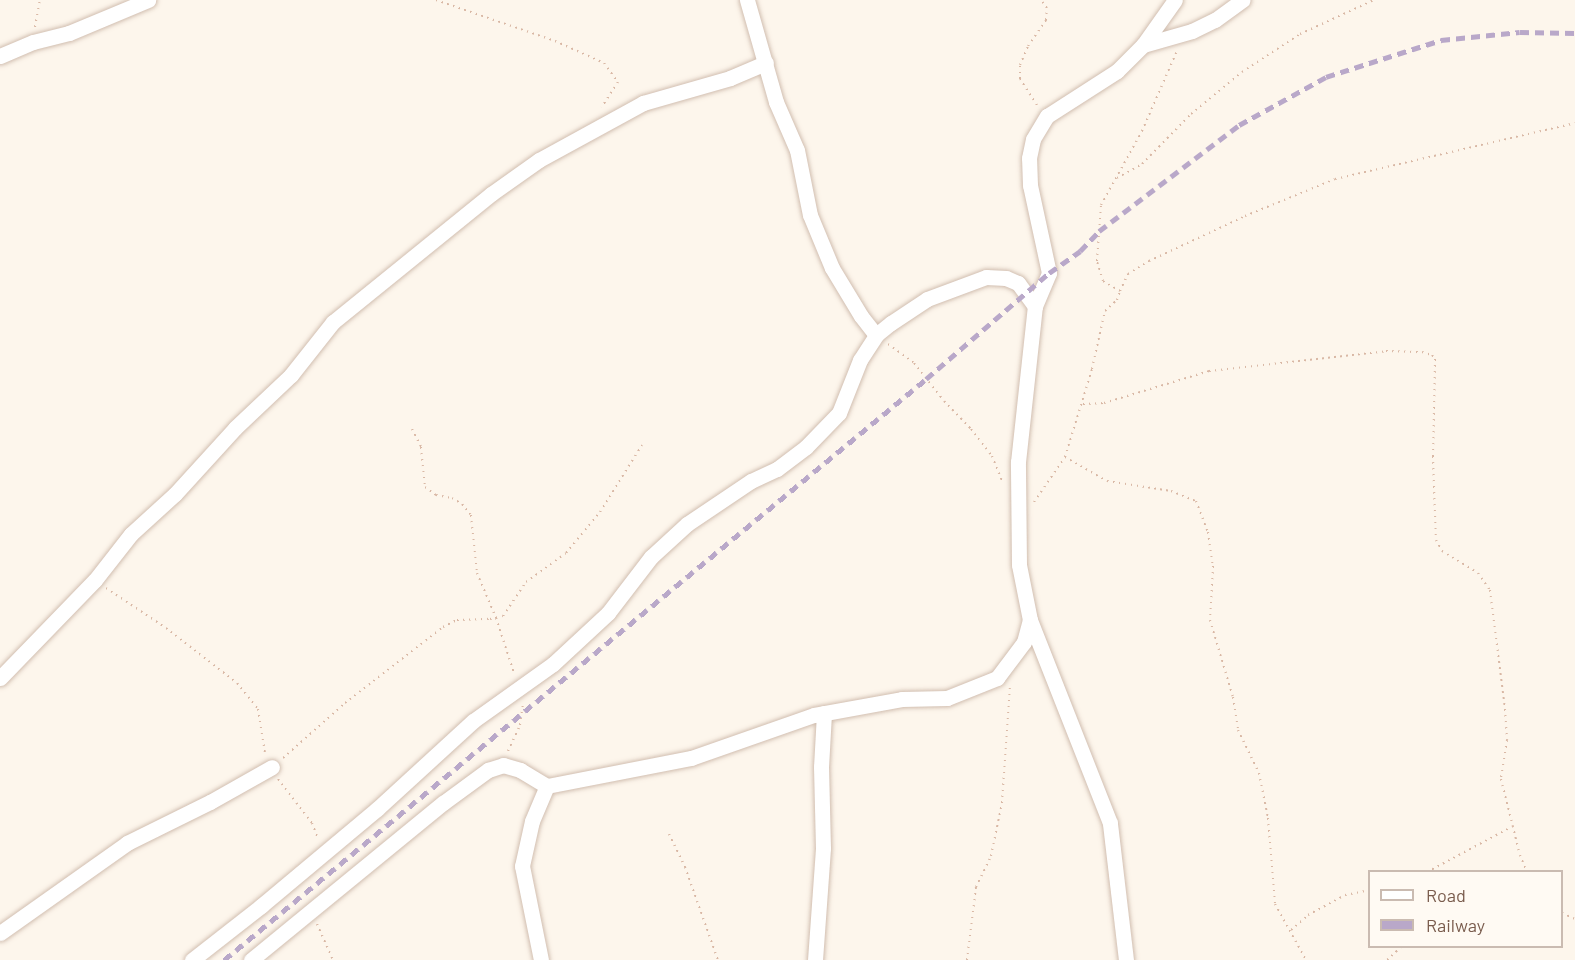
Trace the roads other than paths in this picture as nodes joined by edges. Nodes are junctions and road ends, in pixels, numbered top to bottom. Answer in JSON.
{"nodes":[{"id":1,"x":148,"y":0,"type":"edge"},
{"id":2,"x":747,"y":0,"type":"edge"},
{"id":3,"x":1175,"y":0,"type":"edge"},
{"id":4,"x":1243,"y":0,"type":"edge"},
{"id":5,"x":1143,"y":45,"type":"junction"},
{"id":6,"x":0,"y":56,"type":"edge"},
{"id":7,"x":766,"y":63,"type":"junction"},
{"id":8,"x":1035,"y":306,"type":"junction"},
{"id":9,"x":876,"y":335,"type":"junction"},
{"id":10,"x":1030,"y":620,"type":"junction"},
{"id":11,"x":0,"y":678,"type":"edge"},
{"id":12,"x":824,"y":713,"type":"junction"},
{"id":13,"x":272,"y":767,"type":"road end"},
{"id":14,"x":547,"y":786,"type":"junction"},
{"id":15,"x":0,"y":933,"type":"edge"},
{"id":16,"x":192,"y":960,"type":"edge"},
{"id":17,"x":251,"y":960,"type":"edge"},
{"id":18,"x":541,"y":960,"type":"edge"},
{"id":19,"x":815,"y":960,"type":"edge"},
{"id":20,"x":1126,"y":960,"type":"edge"}],
"edges":[{"from":1,"to":6,"type":"street"},
{"from":2,"to":7,"type":"street"},
{"from":3,"to":5,"type":"street"},
{"from":4,"to":5,"type":"street"},
{"from":5,"to":8,"type":"street"},
{"from":7,"to":9,"type":"street"},
{"from":7,"to":11,"type":"street"},
{"from":8,"to":9,"type":"street"},
{"from":8,"to":10,"type":"street"},
{"from":9,"to":16,"type":"street"},
{"from":10,"to":12,"type":"street"},
{"from":10,"to":20,"type":"street"},
{"from":12,"to":14,"type":"street"},
{"from":12,"to":19,"type":"street"},
{"from":13,"to":15,"type":"street"},
{"from":14,"to":17,"type":"street"},
{"from":14,"to":18,"type":"street"}]}
